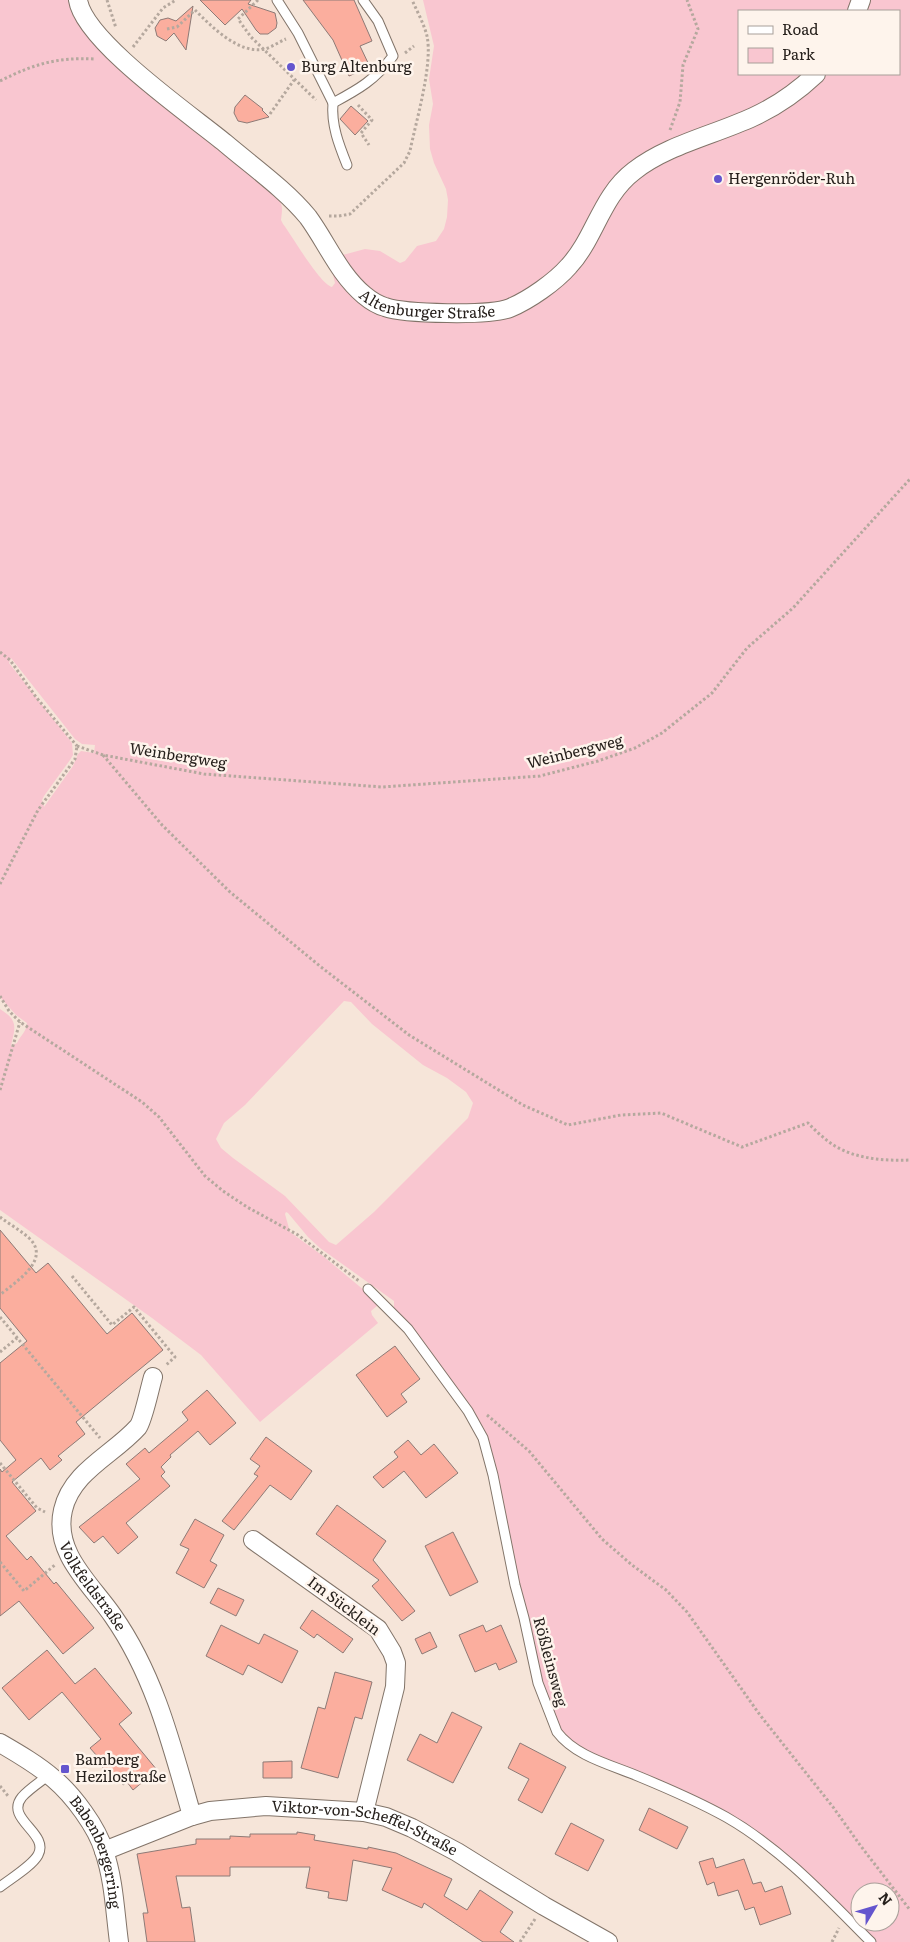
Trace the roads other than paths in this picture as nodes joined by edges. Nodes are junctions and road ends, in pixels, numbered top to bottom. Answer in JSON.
{"nodes":[{"id":1,"x":78,"y":0,"type":"edge"},
{"id":2,"x":278,"y":0,"type":"edge"},
{"id":3,"x":363,"y":0,"type":"edge"},
{"id":4,"x":815,"y":75,"type":"edge"},
{"id":5,"x":333,"y":103,"type":"junction"},
{"id":6,"x":347,"y":166,"type":"dead end"},
{"id":7,"x":368,"y":1289,"type":"road end"},
{"id":8,"x":153,"y":1377,"type":"dead end"},
{"id":9,"x":253,"y":1540,"type":"dead end"},
{"id":10,"x":0,"y":1743,"type":"edge"},
{"id":11,"x":49,"y":1775,"type":"junction"},
{"id":12,"x":364,"y":1812,"type":"junction"},
{"id":13,"x":192,"y":1816,"type":"junction"},
{"id":14,"x":104,"y":1851,"type":"junction"},
{"id":15,"x":0,"y":1888,"type":"edge"},
{"id":16,"x":119,"y":1942,"type":"edge"},
{"id":17,"x":608,"y":1942,"type":"edge"},
{"id":18,"x":871,"y":1942,"type":"edge"}],
"edges":[{"from":1,"to":4,"type":"street","name":"Altenburger Straße"},
{"from":2,"to":5,"type":"lane"},
{"from":3,"to":5,"type":"lane"},
{"from":5,"to":6,"type":"lane"},
{"from":7,"to":18,"type":"lane","name":"Rößleinsweg"},
{"from":8,"to":13,"type":"street","name":"Volkfeldstraße"},
{"from":9,"to":12,"type":"street","name":"Im Sücklein"},
{"from":10,"to":11,"type":"street","name":"Babenbergerring"},
{"from":11,"to":14,"type":"street","name":"Babenbergerring"},
{"from":11,"to":15,"type":"lane"},
{"from":12,"to":13,"type":"street","name":"Viktor-von-Scheffel-Straße"},
{"from":12,"to":17,"type":"street","name":"Viktor-von-Scheffel-Straße"},
{"from":13,"to":14,"type":"street","name":"Viktor-von-Scheffel-Straße"},
{"from":14,"to":16,"type":"street","name":"Babenbergerring"}]}
